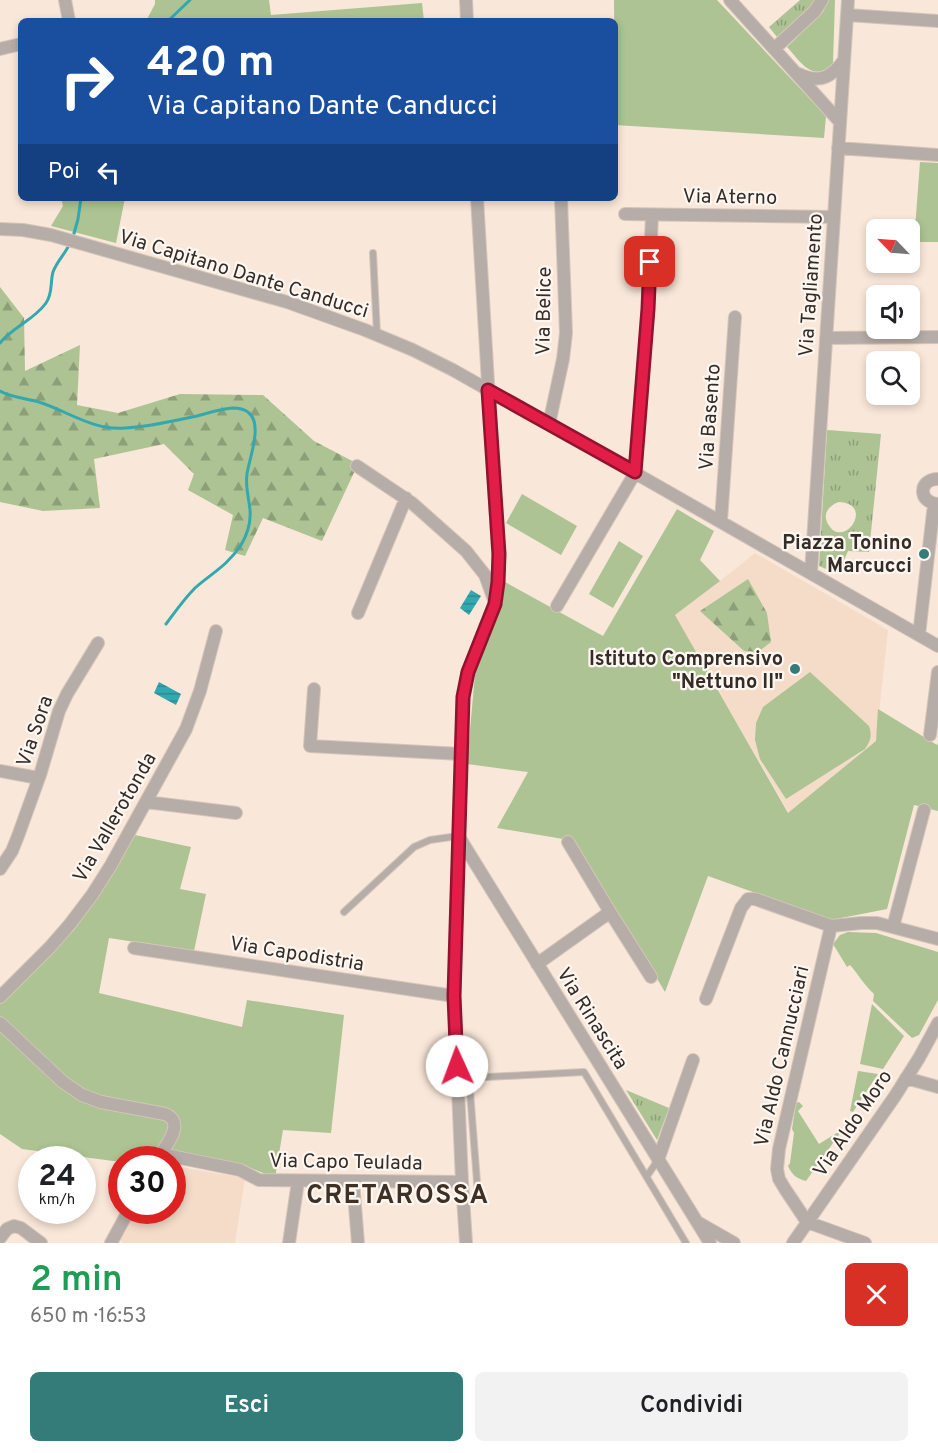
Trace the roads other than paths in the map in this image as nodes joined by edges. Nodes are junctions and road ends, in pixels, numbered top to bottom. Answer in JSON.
{"nodes":[{"id":1,"x":65,"y":0,"type":"edge"},
{"id":2,"x":466,"y":0,"type":"edge"},
{"id":3,"x":730,"y":0,"type":"edge"},
{"id":4,"x":822,"y":0,"type":"edge"},
{"id":5,"x":848,"y":0,"type":"edge"},
{"id":6,"x":847,"y":15,"type":"junction"},
{"id":7,"x":68,"y":18,"type":"edge"},
{"id":8,"x":467,"y":18,"type":"edge"},
{"id":9,"x":938,"y":21,"type":"edge"},
{"id":10,"x":18,"y":45,"type":"edge"},
{"id":11,"x":0,"y":49,"type":"edge"},
{"id":12,"x":774,"y":49,"type":"junction"},
{"id":13,"x":844,"y":60,"type":"junction"},
{"id":14,"x":796,"y":73,"type":"junction"},
{"id":15,"x":840,"y":122,"type":"junction"},
{"id":16,"x":838,"y":148,"type":"junction"},
{"id":17,"x":938,"y":155,"type":"edge"},
{"id":18,"x":477,"y":201,"type":"edge"},
{"id":19,"x":561,"y":201,"type":"edge"},
{"id":20,"x":625,"y":214,"type":"dead end"},
{"id":21,"x":652,"y":215,"type":"junction"},
{"id":22,"x":834,"y":217,"type":"junction"},
{"id":23,"x":0,"y":229,"type":"edge"},
{"id":24,"x":373,"y":253,"type":"dead end"},
{"id":25,"x":735,"y":317,"type":"dead end"},
{"id":26,"x":376,"y":334,"type":"junction"},
{"id":27,"x":938,"y":337,"type":"edge"},
{"id":28,"x":826,"y":338,"type":"junction"},
{"id":29,"x":488,"y":390,"type":"junction"},
{"id":30,"x":549,"y":424,"type":"junction"},
{"id":31,"x":357,"y":466,"type":"dead end"},
{"id":32,"x":635,"y":472,"type":"junction"},
{"id":33,"x":938,"y":479,"type":"edge"},
{"id":34,"x":406,"y":498,"type":"junction"},
{"id":35,"x":936,"y":504,"type":"edge"},
{"id":36,"x":721,"y":521,"type":"junction"},
{"id":37,"x":811,"y":573,"type":"junction"},
{"id":38,"x":495,"y":604,"type":"junction"},
{"id":39,"x":557,"y":606,"type":"dead end"},
{"id":40,"x":358,"y":613,"type":"dead end"},
{"id":41,"x":216,"y":631,"type":"dead end"},
{"id":42,"x":919,"y":635,"type":"junction"},
{"id":43,"x":98,"y":644,"type":"dead end"},
{"id":44,"x":938,"y":646,"type":"edge"},
{"id":45,"x":938,"y":672,"type":"edge"},
{"id":46,"x":314,"y":689,"type":"dead end"},
{"id":47,"x":930,"y":735,"type":"dead end"},
{"id":48,"x":461,"y":754,"type":"junction"},
{"id":49,"x":0,"y":771,"type":"edge"},
{"id":50,"x":33,"y":777,"type":"dead end"},
{"id":51,"x":146,"y":801,"type":"junction"},
{"id":52,"x":924,"y":810,"type":"dead end"},
{"id":53,"x":236,"y":813,"type":"dead end"},
{"id":54,"x":458,"y":836,"type":"junction"},
{"id":55,"x":568,"y":842,"type":"dead end"},
{"id":56,"x":0,"y":869,"type":"edge"},
{"id":57,"x":344,"y":912,"type":"dead end"},
{"id":58,"x":610,"y":912,"type":"junction"},
{"id":59,"x":831,"y":926,"type":"junction"},
{"id":60,"x":893,"y":927,"type":"junction"},
{"id":61,"x":938,"y":939,"type":"edge"},
{"id":62,"x":134,"y":948,"type":"dead end"},
{"id":63,"x":537,"y":964,"type":"junction"},
{"id":64,"x":651,"y":977,"type":"dead end"},
{"id":65,"x":454,"y":996,"type":"junction"},
{"id":66,"x":0,"y":997,"type":"edge"},
{"id":67,"x":706,"y":999,"type":"dead end"},
{"id":68,"x":0,"y":1023,"type":"edge"},
{"id":69,"x":938,"y":1023,"type":"edge"},
{"id":70,"x":693,"y":1060,"type":"dead end"},
{"id":71,"x":906,"y":1078,"type":"junction"},
{"id":72,"x":938,"y":1087,"type":"edge"},
{"id":73,"x":166,"y":1146,"type":"edge"},
{"id":74,"x":658,"y":1160,"type":"junction"},
{"id":75,"x":186,"y":1161,"type":"edge"},
{"id":76,"x":647,"y":1176,"type":"junction"},
{"id":77,"x":298,"y":1181,"type":"junction"},
{"id":78,"x":353,"y":1181,"type":"junction"},
{"id":79,"x":462,"y":1182,"type":"junction"},
{"id":80,"x":478,"y":1196,"type":"dead end"},
{"id":81,"x":695,"y":1221,"type":"junction"},
{"id":82,"x":807,"y":1222,"type":"junction"},
{"id":83,"x":121,"y":1224,"type":"edge"},
{"id":84,"x":0,"y":1238,"type":"edge"},
{"id":85,"x":41,"y":1243,"type":"edge"},
{"id":86,"x":111,"y":1243,"type":"edge"},
{"id":87,"x":289,"y":1243,"type":"edge"},
{"id":88,"x":358,"y":1243,"type":"edge"},
{"id":89,"x":466,"y":1243,"type":"edge"},
{"id":90,"x":686,"y":1243,"type":"edge"},
{"id":91,"x":710,"y":1243,"type":"edge"},
{"id":92,"x":734,"y":1243,"type":"edge"},
{"id":93,"x":793,"y":1243,"type":"edge"},
{"id":94,"x":864,"y":1243,"type":"edge"}],
"edges":[{"from":1,"to":7,"type":"street"},
{"from":2,"to":8,"type":"street"},
{"from":3,"to":12,"type":"street"},
{"from":4,"to":12,"type":"street"},
{"from":5,"to":6,"type":"street","name":"Via Tagliamento"},
{"from":6,"to":9,"type":"street"},
{"from":6,"to":13,"type":"street","name":"Via Tagliamento"},
{"from":10,"to":11,"type":"street"},
{"from":12,"to":14,"type":"street"},
{"from":13,"to":14,"type":"street"},
{"from":13,"to":15,"type":"street","name":"Via Tagliamento"},
{"from":14,"to":15,"type":"street"},
{"from":15,"to":16,"type":"street","name":"Via Tagliamento"},
{"from":16,"to":17,"type":"street"},
{"from":16,"to":22,"type":"street","name":"Via Tagliamento"},
{"from":18,"to":29,"type":"street"},
{"from":19,"to":30,"type":"street","name":"Via Belice"},
{"from":20,"to":21,"type":"street","name":"Via Aterno"},
{"from":21,"to":22,"type":"street","name":"Via Aterno"},
{"from":21,"to":32,"type":"street"},
{"from":22,"to":28,"type":"street","name":"Via Tagliamento"},
{"from":23,"to":26,"type":"street","name":"Via Capitano Dante Canducci"},
{"from":24,"to":26,"type":"lane"},
{"from":25,"to":36,"type":"street","name":"Via Basento"},
{"from":26,"to":29,"type":"street","name":"Via Capitano Dante Canducci"},
{"from":27,"to":28,"type":"street"},
{"from":28,"to":37,"type":"street","name":"Via Tagliamento"},
{"from":29,"to":30,"type":"street","name":"Via Capitano Dante Canducci"},
{"from":29,"to":38,"type":"street"},
{"from":30,"to":32,"type":"street","name":"Via Capitano Dante Canducci"},
{"from":31,"to":34,"type":"street"},
{"from":32,"to":36,"type":"street","name":"Via Capitano Dante Canducci"},
{"from":32,"to":39,"type":"street"},
{"from":33,"to":35,"type":"street"},
{"from":34,"to":38,"type":"street"},
{"from":34,"to":40,"type":"street"},
{"from":35,"to":42,"type":"street"},
{"from":36,"to":37,"type":"street","name":"Via Capitano Dante Canducci"},
{"from":37,"to":42,"type":"street","name":"Via Capitano Dante Canducci"},
{"from":38,"to":48,"type":"street"},
{"from":41,"to":51,"type":"street","name":"Via Vallerotonda"},
{"from":42,"to":44,"type":"street","name":"Via Capitano Dante Canducci"},
{"from":43,"to":56,"type":"street","name":"Via Sora"},
{"from":45,"to":47,"type":"street"},
{"from":46,"to":48,"type":"street"},
{"from":48,"to":54,"type":"street"},
{"from":49,"to":50,"type":"street"},
{"from":51,"to":53,"type":"street"},
{"from":51,"to":66,"type":"street","name":"Via Vallerotonda"},
{"from":52,"to":60,"type":"street"},
{"from":54,"to":57,"type":"lane"},
{"from":54,"to":63,"type":"street","name":"Via Rinascita"},
{"from":54,"to":65,"type":"street"},
{"from":55,"to":58,"type":"street"},
{"from":58,"to":63,"type":"street"},
{"from":58,"to":64,"type":"street"},
{"from":59,"to":60,"type":"street"},
{"from":59,"to":67,"type":"street"},
{"from":59,"to":82,"type":"street","name":"Via Aldo Cannucciari"},
{"from":60,"to":61,"type":"street"},
{"from":62,"to":65,"type":"street","name":"Via Capodistria"},
{"from":63,"to":74,"type":"street","name":"Via Rinascita"},
{"from":65,"to":79,"type":"street"},
{"from":68,"to":73,"type":"street"},
{"from":69,"to":71,"type":"street","name":"Via Aldo Moro"},
{"from":70,"to":74,"type":"street"},
{"from":71,"to":72,"type":"street"},
{"from":71,"to":82,"type":"street","name":"Via Aldo Moro"},
{"from":74,"to":76,"type":"lane"},
{"from":74,"to":81,"type":"street","name":"Via Rinascita"},
{"from":75,"to":77,"type":"street","name":"Via Capo Teulada"},
{"from":76,"to":80,"type":"lane"},
{"from":76,"to":90,"type":"lane"},
{"from":77,"to":78,"type":"street","name":"Via Capo Teulada"},
{"from":77,"to":87,"type":"street"},
{"from":78,"to":79,"type":"street","name":"Via Capo Teulada"},
{"from":78,"to":88,"type":"street"},
{"from":79,"to":89,"type":"street"},
{"from":81,"to":91,"type":"street","name":"Via Rinascita"},
{"from":81,"to":92,"type":"street","name":"Via Rinascita"},
{"from":82,"to":93,"type":"street","name":"Via Aldo Moro"},
{"from":82,"to":94,"type":"street"},
{"from":83,"to":86,"type":"street"},
{"from":84,"to":85,"type":"street"}]}
